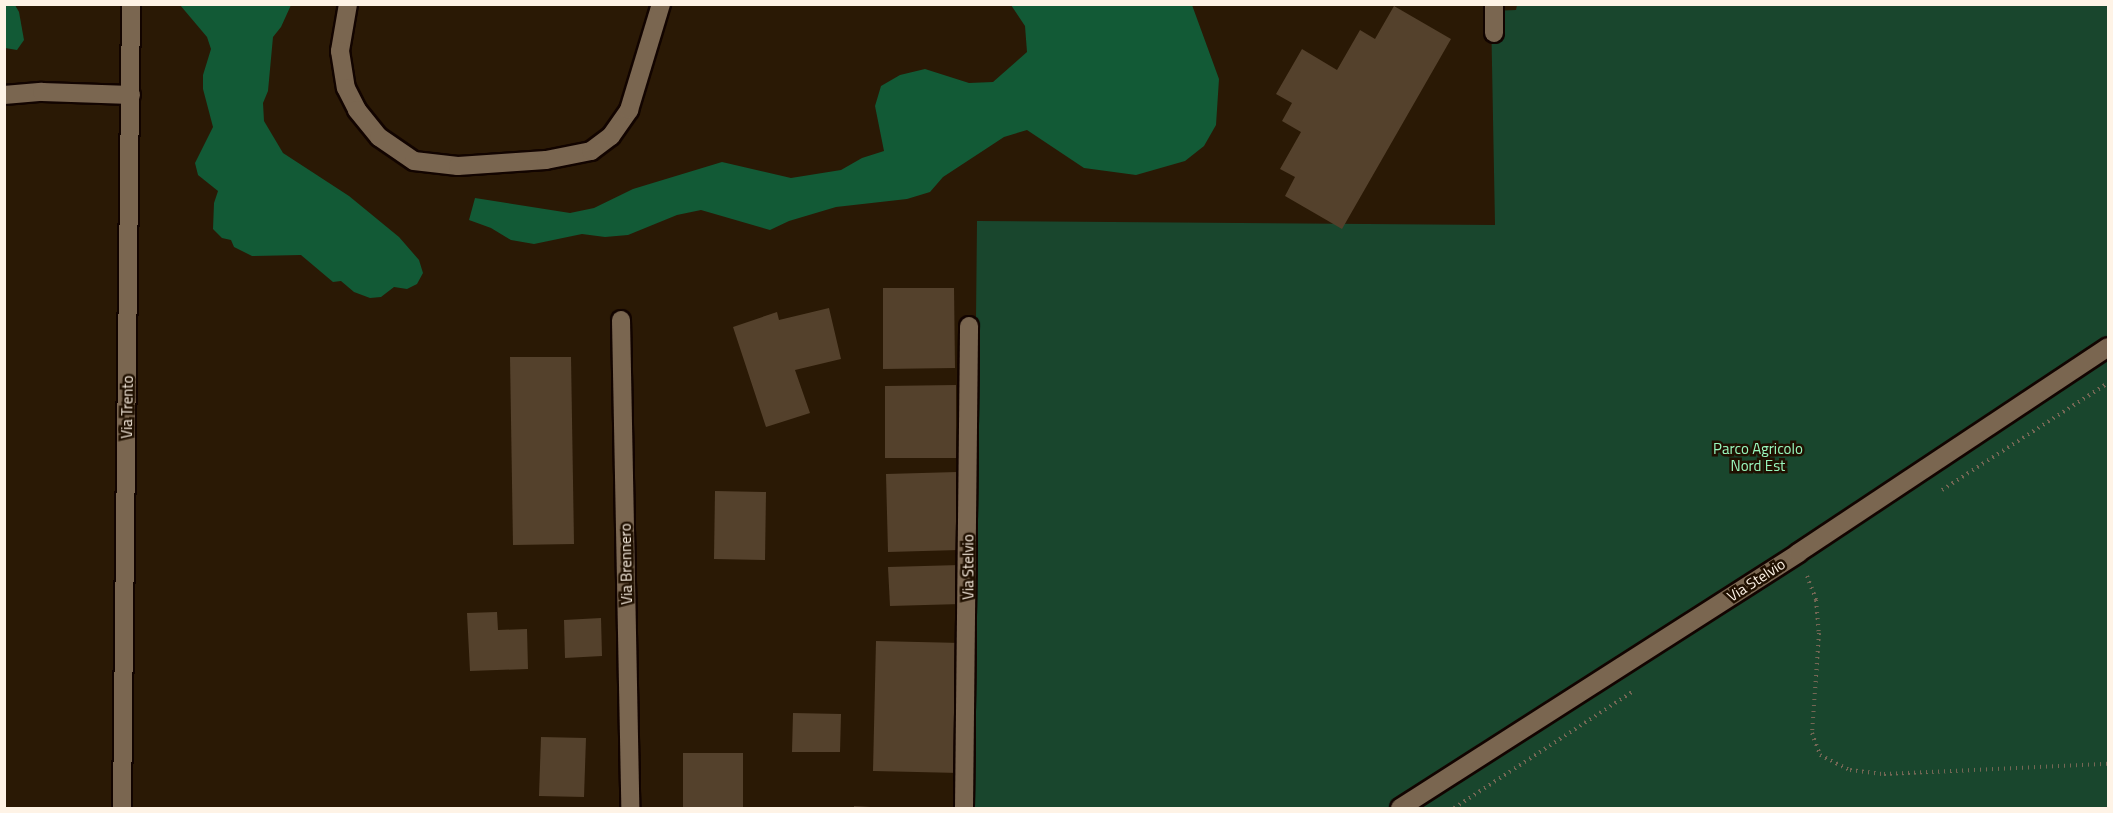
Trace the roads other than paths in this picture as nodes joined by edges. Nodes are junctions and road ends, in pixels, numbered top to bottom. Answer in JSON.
{"nodes":[{"id":1,"x":130,"y":4,"type":"edge"},
{"id":2,"x":348,"y":4,"type":"edge"},
{"id":3,"x":661,"y":4,"type":"edge"},
{"id":4,"x":1494,"y":4,"type":"edge"},
{"id":5,"x":1494,"y":33,"type":"dead end"},
{"id":6,"x":4,"y":95,"type":"edge"},
{"id":7,"x":131,"y":95,"type":"junction"},
{"id":8,"x":621,"y":320,"type":"dead end"},
{"id":9,"x":969,"y":326,"type":"dead end"},
{"id":10,"x":2109,"y":347,"type":"edge"},
{"id":11,"x":122,"y":808,"type":"edge"},
{"id":12,"x":630,"y":808,"type":"edge"},
{"id":13,"x":964,"y":808,"type":"edge"},
{"id":14,"x":1400,"y":808,"type":"edge"}],
"edges":[{"from":1,"to":7,"type":"street","name":"Via Trento"},
{"from":2,"to":3,"type":"street"},
{"from":4,"to":5,"type":"street"},
{"from":6,"to":7,"type":"street"},
{"from":7,"to":11,"type":"street","name":"Via Trento"},
{"from":8,"to":12,"type":"street","name":"Via Brennero"},
{"from":9,"to":13,"type":"street","name":"Via Stelvio"},
{"from":10,"to":14,"type":"street","name":"Via Stelvio"}]}
